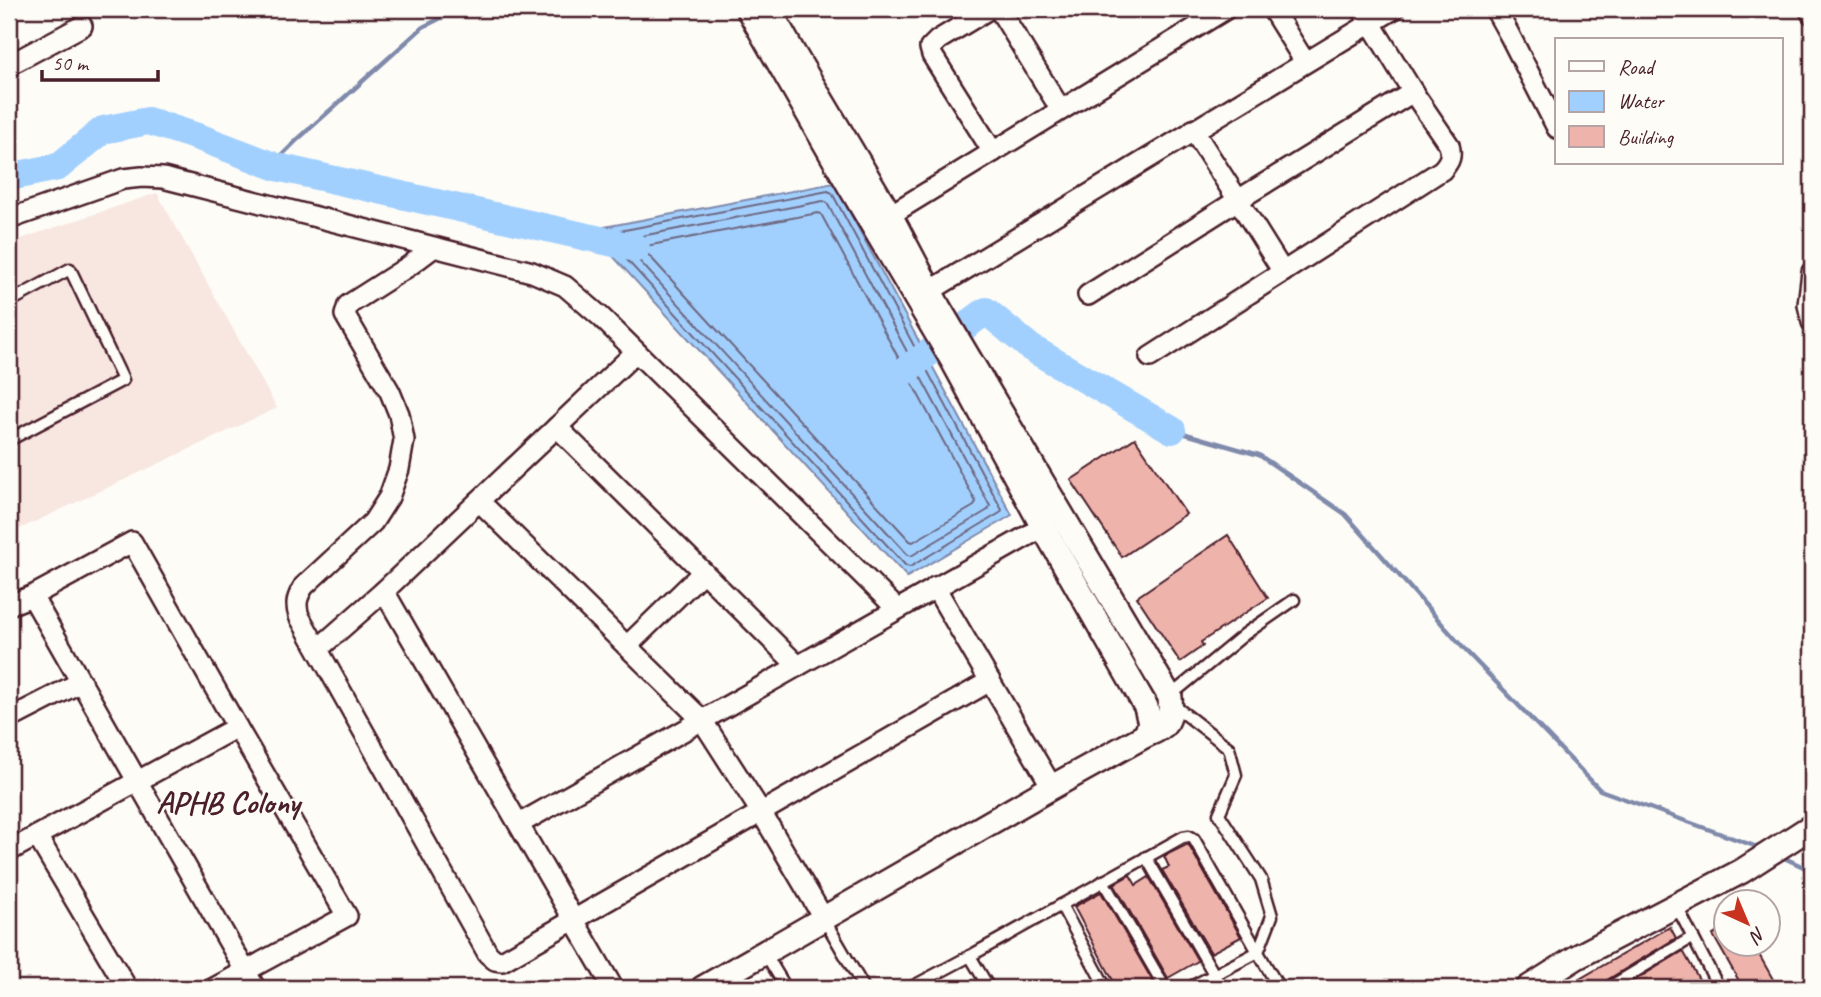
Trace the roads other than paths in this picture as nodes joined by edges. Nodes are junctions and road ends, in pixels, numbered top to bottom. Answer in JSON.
{"nodes":[{"id":1,"x":748,"y":9,"type":"edge"},
{"id":2,"x":769,"y":9,"type":"edge"},
{"id":3,"x":989,"y":9,"type":"edge"},
{"id":4,"x":999,"y":9,"type":"edge"},
{"id":5,"x":1226,"y":9,"type":"edge"},
{"id":6,"x":1272,"y":9,"type":"edge"},
{"id":7,"x":1394,"y":9,"type":"edge"},
{"id":8,"x":1494,"y":9,"type":"edge"},
{"id":9,"x":1810,"y":9,"type":"edge"},
{"id":10,"x":1812,"y":14,"type":"edge"},
{"id":11,"x":1366,"y":16,"type":"edge"},
{"id":12,"x":82,"y":26,"type":"dead end"},
{"id":13,"x":1304,"y":62,"type":"junction"},
{"id":14,"x":9,"y":65,"type":"edge"},
{"id":15,"x":1413,"y":92,"type":"junction"},
{"id":16,"x":1061,"y":110,"type":"junction"},
{"id":17,"x":1555,"y":124,"type":"edge"},
{"id":18,"x":1194,"y":130,"type":"junction"},
{"id":19,"x":993,"y":152,"type":"junction"},
{"id":20,"x":1238,"y":200,"type":"junction"},
{"id":21,"x":890,"y":215,"type":"junction"},
{"id":22,"x":9,"y":219,"type":"edge"},
{"id":23,"x":433,"y":247,"type":"junction"},
{"id":24,"x":1283,"y":272,"type":"junction"},
{"id":25,"x":1812,"y":272,"type":"edge"},
{"id":26,"x":930,"y":290,"type":"junction"},
{"id":27,"x":1088,"y":295,"type":"dead end"},
{"id":28,"x":9,"y":302,"type":"edge"},
{"id":29,"x":1812,"y":322,"type":"edge"},
{"id":30,"x":636,"y":352,"type":"junction"},
{"id":31,"x":1150,"y":357,"type":"dead end"},
{"id":32,"x":557,"y":427,"type":"junction"},
{"id":33,"x":9,"y":440,"type":"edge"},
{"id":34,"x":479,"y":500,"type":"junction"},
{"id":35,"x":1042,"y":527,"type":"junction"},
{"id":36,"x":703,"y":572,"type":"junction"},
{"id":37,"x":935,"y":587,"type":"junction"},
{"id":38,"x":384,"y":591,"type":"junction"},
{"id":39,"x":32,"y":596,"type":"junction"},
{"id":40,"x":1294,"y":600,"type":"dead end"},
{"id":41,"x":9,"y":606,"type":"edge"},
{"id":42,"x":897,"y":609,"type":"junction"},
{"id":43,"x":627,"y":646,"type":"junction"},
{"id":44,"x":318,"y":649,"type":"junction"},
{"id":45,"x":798,"y":666,"type":"junction"},
{"id":46,"x":990,"y":681,"type":"junction"},
{"id":47,"x":81,"y":682,"type":"junction"},
{"id":48,"x":1170,"y":700,"type":"junction"},
{"id":49,"x":9,"y":719,"type":"edge"},
{"id":50,"x":702,"y":720,"type":"junction"},
{"id":51,"x":237,"y":727,"type":"junction"},
{"id":52,"x":1146,"y":735,"type":"junction"},
{"id":53,"x":138,"y":781,"type":"junction"},
{"id":54,"x":1052,"y":787,"type":"junction"},
{"id":55,"x":761,"y":812,"type":"junction"},
{"id":56,"x":519,"y":824,"type":"junction"},
{"id":57,"x":1812,"y":825,"type":"edge"},
{"id":58,"x":37,"y":836,"type":"junction"},
{"id":59,"x":9,"y":851,"type":"edge"},
{"id":60,"x":1146,"y":857,"type":"junction"},
{"id":61,"x":1103,"y":881,"type":"junction"},
{"id":62,"x":1676,"y":904,"type":"junction"},
{"id":63,"x":1061,"y":905,"type":"junction"},
{"id":64,"x":573,"y":919,"type":"junction"},
{"id":65,"x":824,"y":919,"type":"junction"},
{"id":66,"x":1693,"y":937,"type":"junction"},
{"id":67,"x":1258,"y":952,"type":"junction"},
{"id":68,"x":765,"y":953,"type":"junction"},
{"id":69,"x":970,"y":956,"type":"junction"},
{"id":70,"x":246,"y":970,"type":"junction"},
{"id":71,"x":1214,"y":975,"type":"junction"},
{"id":72,"x":1532,"y":987,"type":"edge"},
{"id":73,"x":127,"y":988,"type":"edge"},
{"id":74,"x":214,"y":988,"type":"edge"},
{"id":75,"x":255,"y":988,"type":"edge"},
{"id":76,"x":613,"y":988,"type":"edge"},
{"id":77,"x":703,"y":988,"type":"edge"},
{"id":78,"x":786,"y":988,"type":"edge"},
{"id":79,"x":864,"y":988,"type":"edge"},
{"id":80,"x":910,"y":988,"type":"edge"},
{"id":81,"x":989,"y":988,"type":"edge"},
{"id":82,"x":1106,"y":988,"type":"edge"},
{"id":83,"x":1165,"y":988,"type":"edge"},
{"id":84,"x":1189,"y":988,"type":"edge"},
{"id":85,"x":1223,"y":988,"type":"edge"},
{"id":86,"x":1279,"y":988,"type":"edge"},
{"id":87,"x":1608,"y":988,"type":"edge"},
{"id":88,"x":1719,"y":988,"type":"edge"}],
"edges":[{"from":1,"to":35,"type":"street"},
{"from":2,"to":21,"type":"street"},
{"from":3,"to":19,"type":"street"},
{"from":4,"to":16,"type":"street"},
{"from":5,"to":16,"type":"street"},
{"from":6,"to":13,"type":"street"},
{"from":7,"to":11,"type":"street"},
{"from":8,"to":17,"type":"street"},
{"from":9,"to":10,"type":"street"},
{"from":11,"to":13,"type":"street"},
{"from":11,"to":15,"type":"street"},
{"from":12,"to":14,"type":"street"},
{"from":13,"to":18,"type":"street"},
{"from":15,"to":20,"type":"street"},
{"from":15,"to":24,"type":"street"},
{"from":16,"to":19,"type":"street"},
{"from":18,"to":20,"type":"street"},
{"from":18,"to":26,"type":"street"},
{"from":19,"to":21,"type":"street"},
{"from":20,"to":24,"type":"street"},
{"from":20,"to":27,"type":"street"},
{"from":21,"to":26,"type":"street"},
{"from":22,"to":23,"type":"street"},
{"from":23,"to":30,"type":"street"},
{"from":23,"to":44,"type":"street"},
{"from":24,"to":31,"type":"street"},
{"from":25,"to":29,"type":"street"},
{"from":26,"to":48,"type":"street"},
{"from":28,"to":33,"type":"lane"},
{"from":30,"to":32,"type":"street"},
{"from":30,"to":42,"type":"street"},
{"from":32,"to":34,"type":"street"},
{"from":32,"to":36,"type":"street"},
{"from":34,"to":38,"type":"street"},
{"from":34,"to":43,"type":"street"},
{"from":35,"to":37,"type":"street"},
{"from":35,"to":52,"type":"street"},
{"from":36,"to":43,"type":"street"},
{"from":36,"to":45,"type":"street"},
{"from":37,"to":42,"type":"street"},
{"from":37,"to":46,"type":"street"},
{"from":38,"to":44,"type":"street"},
{"from":38,"to":56,"type":"street"},
{"from":39,"to":41,"type":"street"},
{"from":39,"to":47,"type":"street"},
{"from":39,"to":51,"type":"street"},
{"from":40,"to":48,"type":"lane"},
{"from":42,"to":45,"type":"street"},
{"from":43,"to":50,"type":"street"},
{"from":44,"to":64,"type":"street"},
{"from":45,"to":50,"type":"street"},
{"from":46,"to":54,"type":"street"},
{"from":46,"to":55,"type":"street"},
{"from":47,"to":49,"type":"street"},
{"from":47,"to":53,"type":"street"},
{"from":48,"to":52,"type":"street"},
{"from":48,"to":67,"type":"lane"},
{"from":50,"to":55,"type":"street"},
{"from":50,"to":56,"type":"street"},
{"from":51,"to":53,"type":"street"},
{"from":51,"to":70,"type":"street"},
{"from":52,"to":54,"type":"street"},
{"from":53,"to":58,"type":"street"},
{"from":53,"to":70,"type":"street"},
{"from":54,"to":65,"type":"street"},
{"from":55,"to":64,"type":"street"},
{"from":55,"to":65,"type":"street"},
{"from":56,"to":64,"type":"street"},
{"from":57,"to":62,"type":"street"},
{"from":58,"to":59,"type":"street"},
{"from":58,"to":73,"type":"street"},
{"from":60,"to":61,"type":"lane"},
{"from":60,"to":67,"type":"lane"},
{"from":60,"to":71,"type":"lane"},
{"from":61,"to":63,"type":"lane"},
{"from":61,"to":83,"type":"lane"},
{"from":62,"to":66,"type":"lane"},
{"from":62,"to":72,"type":"street"},
{"from":63,"to":69,"type":"lane"},
{"from":63,"to":82,"type":"lane"},
{"from":64,"to":76,"type":"street"},
{"from":65,"to":68,"type":"street"},
{"from":65,"to":79,"type":"lane"},
{"from":66,"to":87,"type":"lane"},
{"from":66,"to":88,"type":"lane"},
{"from":67,"to":71,"type":"lane"},
{"from":67,"to":86,"type":"lane"},
{"from":68,"to":77,"type":"street"},
{"from":68,"to":78,"type":"lane"},
{"from":69,"to":80,"type":"lane"},
{"from":69,"to":81,"type":"lane"},
{"from":70,"to":74,"type":"street"},
{"from":70,"to":75,"type":"street"},
{"from":71,"to":84,"type":"lane"},
{"from":71,"to":85,"type":"lane"}]}
